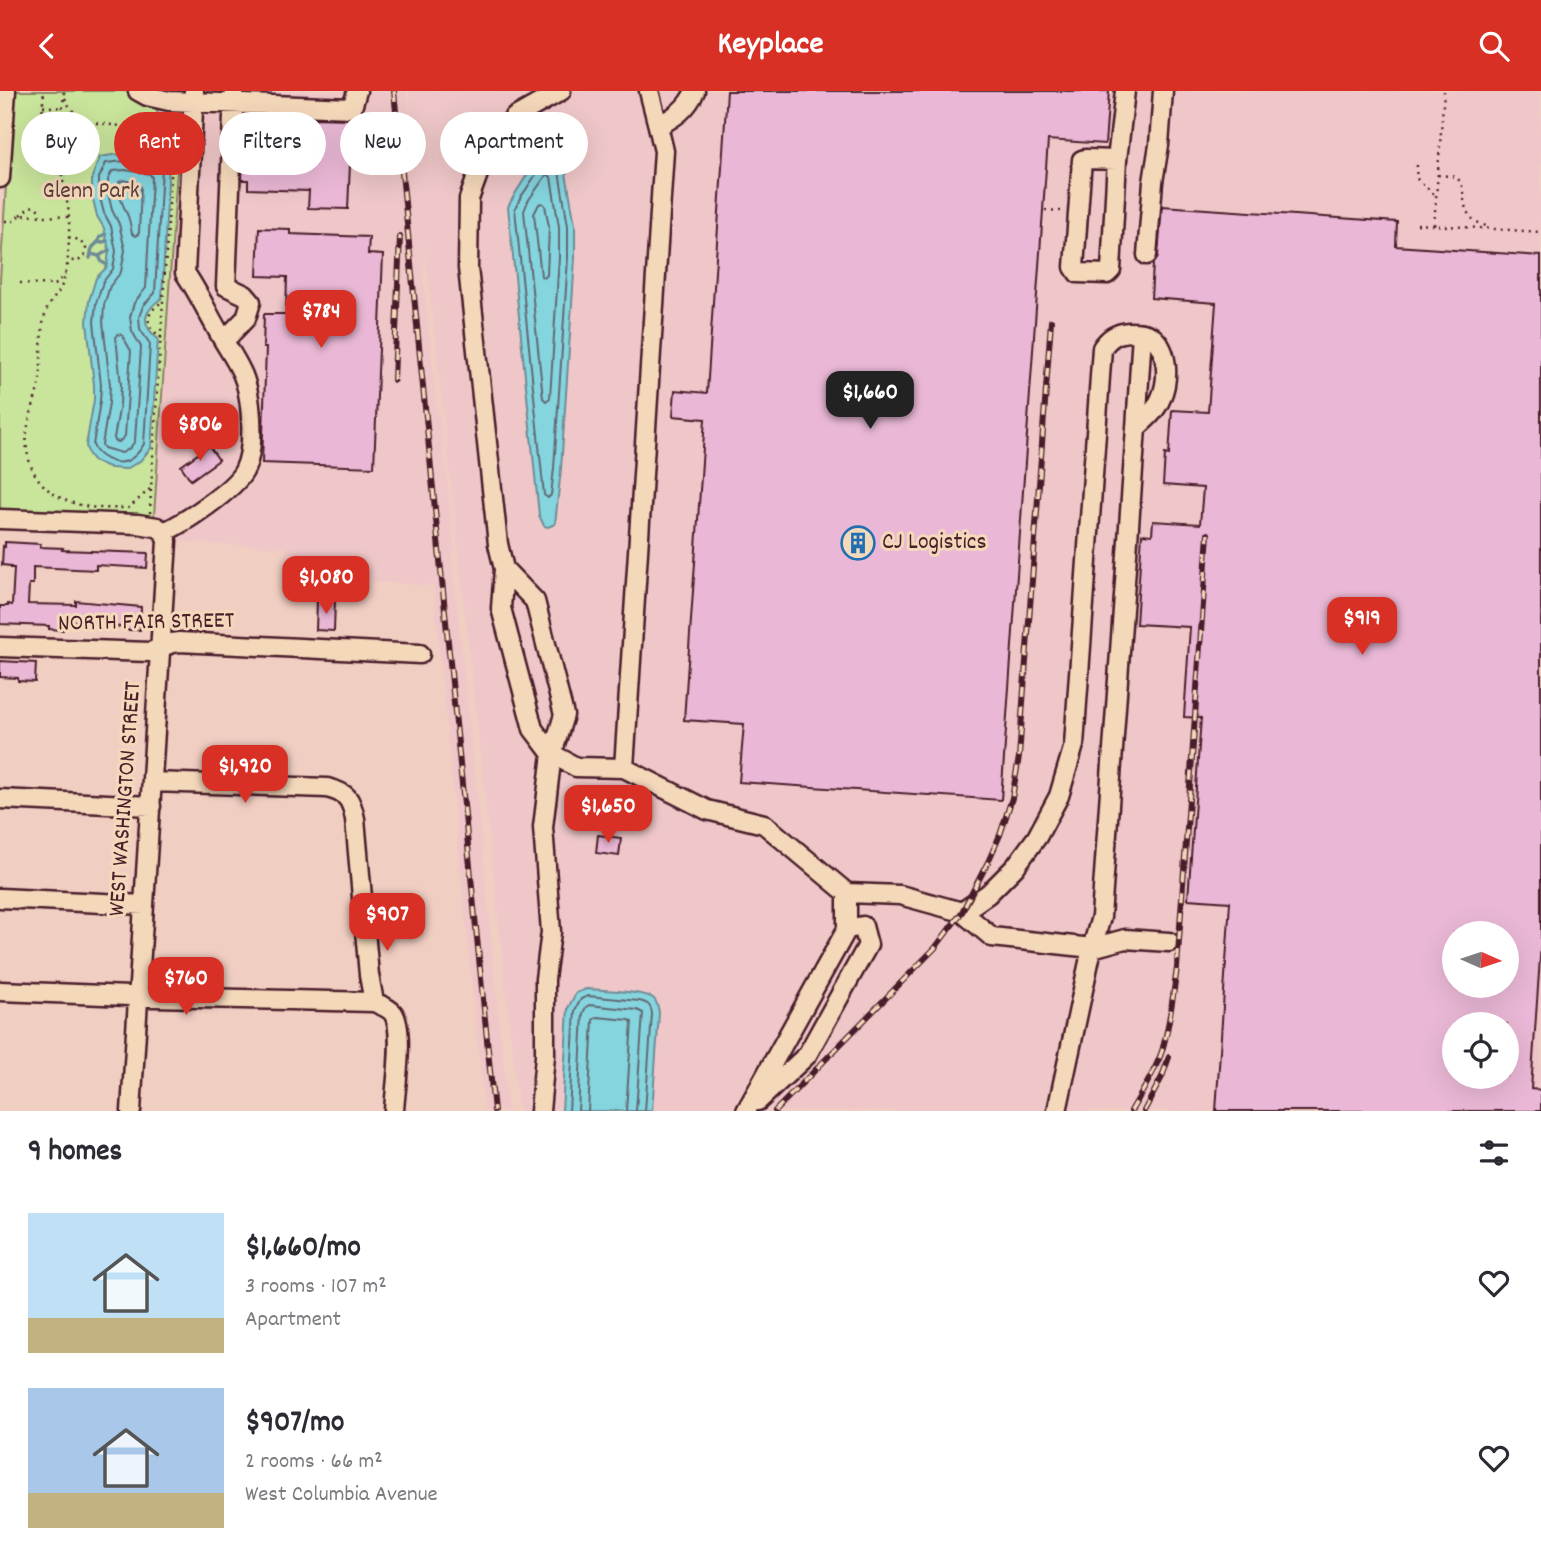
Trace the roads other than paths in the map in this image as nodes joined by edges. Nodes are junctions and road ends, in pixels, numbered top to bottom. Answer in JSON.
{"nodes":[{"id":1,"x":6,"y":91,"type":"edge"},
{"id":2,"x":138,"y":91,"type":"edge"},
{"id":3,"x":356,"y":91,"type":"edge"},
{"id":4,"x":561,"y":91,"type":"edge"},
{"id":5,"x":649,"y":91,"type":"edge"},
{"id":6,"x":695,"y":91,"type":"edge"},
{"id":7,"x":1125,"y":91,"type":"edge"},
{"id":8,"x":1163,"y":91,"type":"edge"},
{"id":9,"x":194,"y":96,"type":"edge"},
{"id":10,"x":234,"y":97,"type":"edge"},
{"id":11,"x":658,"y":126,"type":"junction"},
{"id":12,"x":1117,"y":160,"type":"junction"},
{"id":13,"x":0,"y":178,"type":"edge"},
{"id":14,"x":1147,"y":255,"type":"dead end"},
{"id":15,"x":194,"y":286,"type":"junction"},
{"id":16,"x":226,"y":286,"type":"junction"},
{"id":17,"x":1142,"y":333,"type":"junction"},
{"id":18,"x":224,"y":341,"type":"junction"},
{"id":19,"x":1136,"y":428,"type":"junction"},
{"id":20,"x":0,"y":519,"type":"edge"},
{"id":21,"x":164,"y":532,"type":"junction"},
{"id":22,"x":505,"y":569,"type":"junction"},
{"id":23,"x":0,"y":647,"type":"edge"},
{"id":24,"x":161,"y":648,"type":"junction"},
{"id":25,"x":419,"y":654,"type":"dead end"},
{"id":26,"x":552,"y":754,"type":"junction"},
{"id":27,"x":624,"y":768,"type":"junction"},
{"id":28,"x":153,"y":782,"type":"junction"},
{"id":29,"x":0,"y":799,"type":"edge"},
{"id":30,"x":151,"y":806,"type":"junction"},
{"id":31,"x":847,"y":893,"type":"junction"},
{"id":32,"x":0,"y":898,"type":"edge"},
{"id":33,"x":144,"y":905,"type":"junction"},
{"id":34,"x":962,"y":912,"type":"junction"},
{"id":35,"x":847,"y":929,"type":"junction"},
{"id":36,"x":1169,"y":942,"type":"dead end"},
{"id":37,"x":1092,"y":948,"type":"junction"},
{"id":38,"x":0,"y":991,"type":"edge"},
{"id":39,"x":137,"y":996,"type":"junction"},
{"id":40,"x":374,"y":1002,"type":"junction"},
{"id":41,"x":131,"y":1111,"type":"edge"},
{"id":42,"x":394,"y":1111,"type":"edge"},
{"id":43,"x":540,"y":1111,"type":"edge"},
{"id":44,"x":747,"y":1111,"type":"edge"},
{"id":45,"x":1057,"y":1111,"type":"edge"}],
"edges":[{"from":1,"to":13,"type":"street"},
{"from":2,"to":9,"type":"street"},
{"from":3,"to":10,"type":"street"},
{"from":4,"to":22,"type":"street"},
{"from":5,"to":11,"type":"street"},
{"from":6,"to":11,"type":"street"},
{"from":7,"to":12,"type":"street"},
{"from":8,"to":14,"type":"street"},
{"from":9,"to":10,"type":"street"},
{"from":9,"to":15,"type":"street"},
{"from":10,"to":16,"type":"street"},
{"from":11,"to":27,"type":"street"},
{"from":12,"to":12,"type":"street"},
{"from":15,"to":16,"type":"street"},
{"from":15,"to":18,"type":"street"},
{"from":16,"to":18,"type":"street"},
{"from":17,"to":19,"type":"street"},
{"from":17,"to":19,"type":"street"},
{"from":17,"to":34,"type":"street"},
{"from":18,"to":21,"type":"street"},
{"from":19,"to":37,"type":"street"},
{"from":20,"to":21,"type":"street"},
{"from":21,"to":24,"type":"street","name":"WEST WASHINGTON STREET"},
{"from":22,"to":26,"type":"street"},
{"from":22,"to":26,"type":"street"},
{"from":23,"to":24,"type":"street","name":"NORTH FAIR STREET"},
{"from":24,"to":25,"type":"street","name":"NORTH FAIR STREET"},
{"from":24,"to":28,"type":"street","name":"WEST WASHINGTON STREET"},
{"from":26,"to":27,"type":"street"},
{"from":26,"to":43,"type":"street"},
{"from":27,"to":31,"type":"street"},
{"from":28,"to":30,"type":"street","name":"WEST WASHINGTON STREET"},
{"from":28,"to":40,"type":"street"},
{"from":29,"to":30,"type":"street"},
{"from":30,"to":33,"type":"street","name":"WEST WASHINGTON STREET"},
{"from":31,"to":34,"type":"street"},
{"from":31,"to":35,"type":"street"},
{"from":32,"to":33,"type":"street"},
{"from":33,"to":39,"type":"street","name":"WEST WASHINGTON STREET"},
{"from":34,"to":37,"type":"street"},
{"from":35,"to":44,"type":"street"},
{"from":35,"to":44,"type":"street"},
{"from":36,"to":37,"type":"street"},
{"from":37,"to":45,"type":"street"},
{"from":38,"to":39,"type":"street"},
{"from":39,"to":40,"type":"street"},
{"from":39,"to":41,"type":"street","name":"WEST WASHINGTON STREET"},
{"from":40,"to":42,"type":"street"}]}
